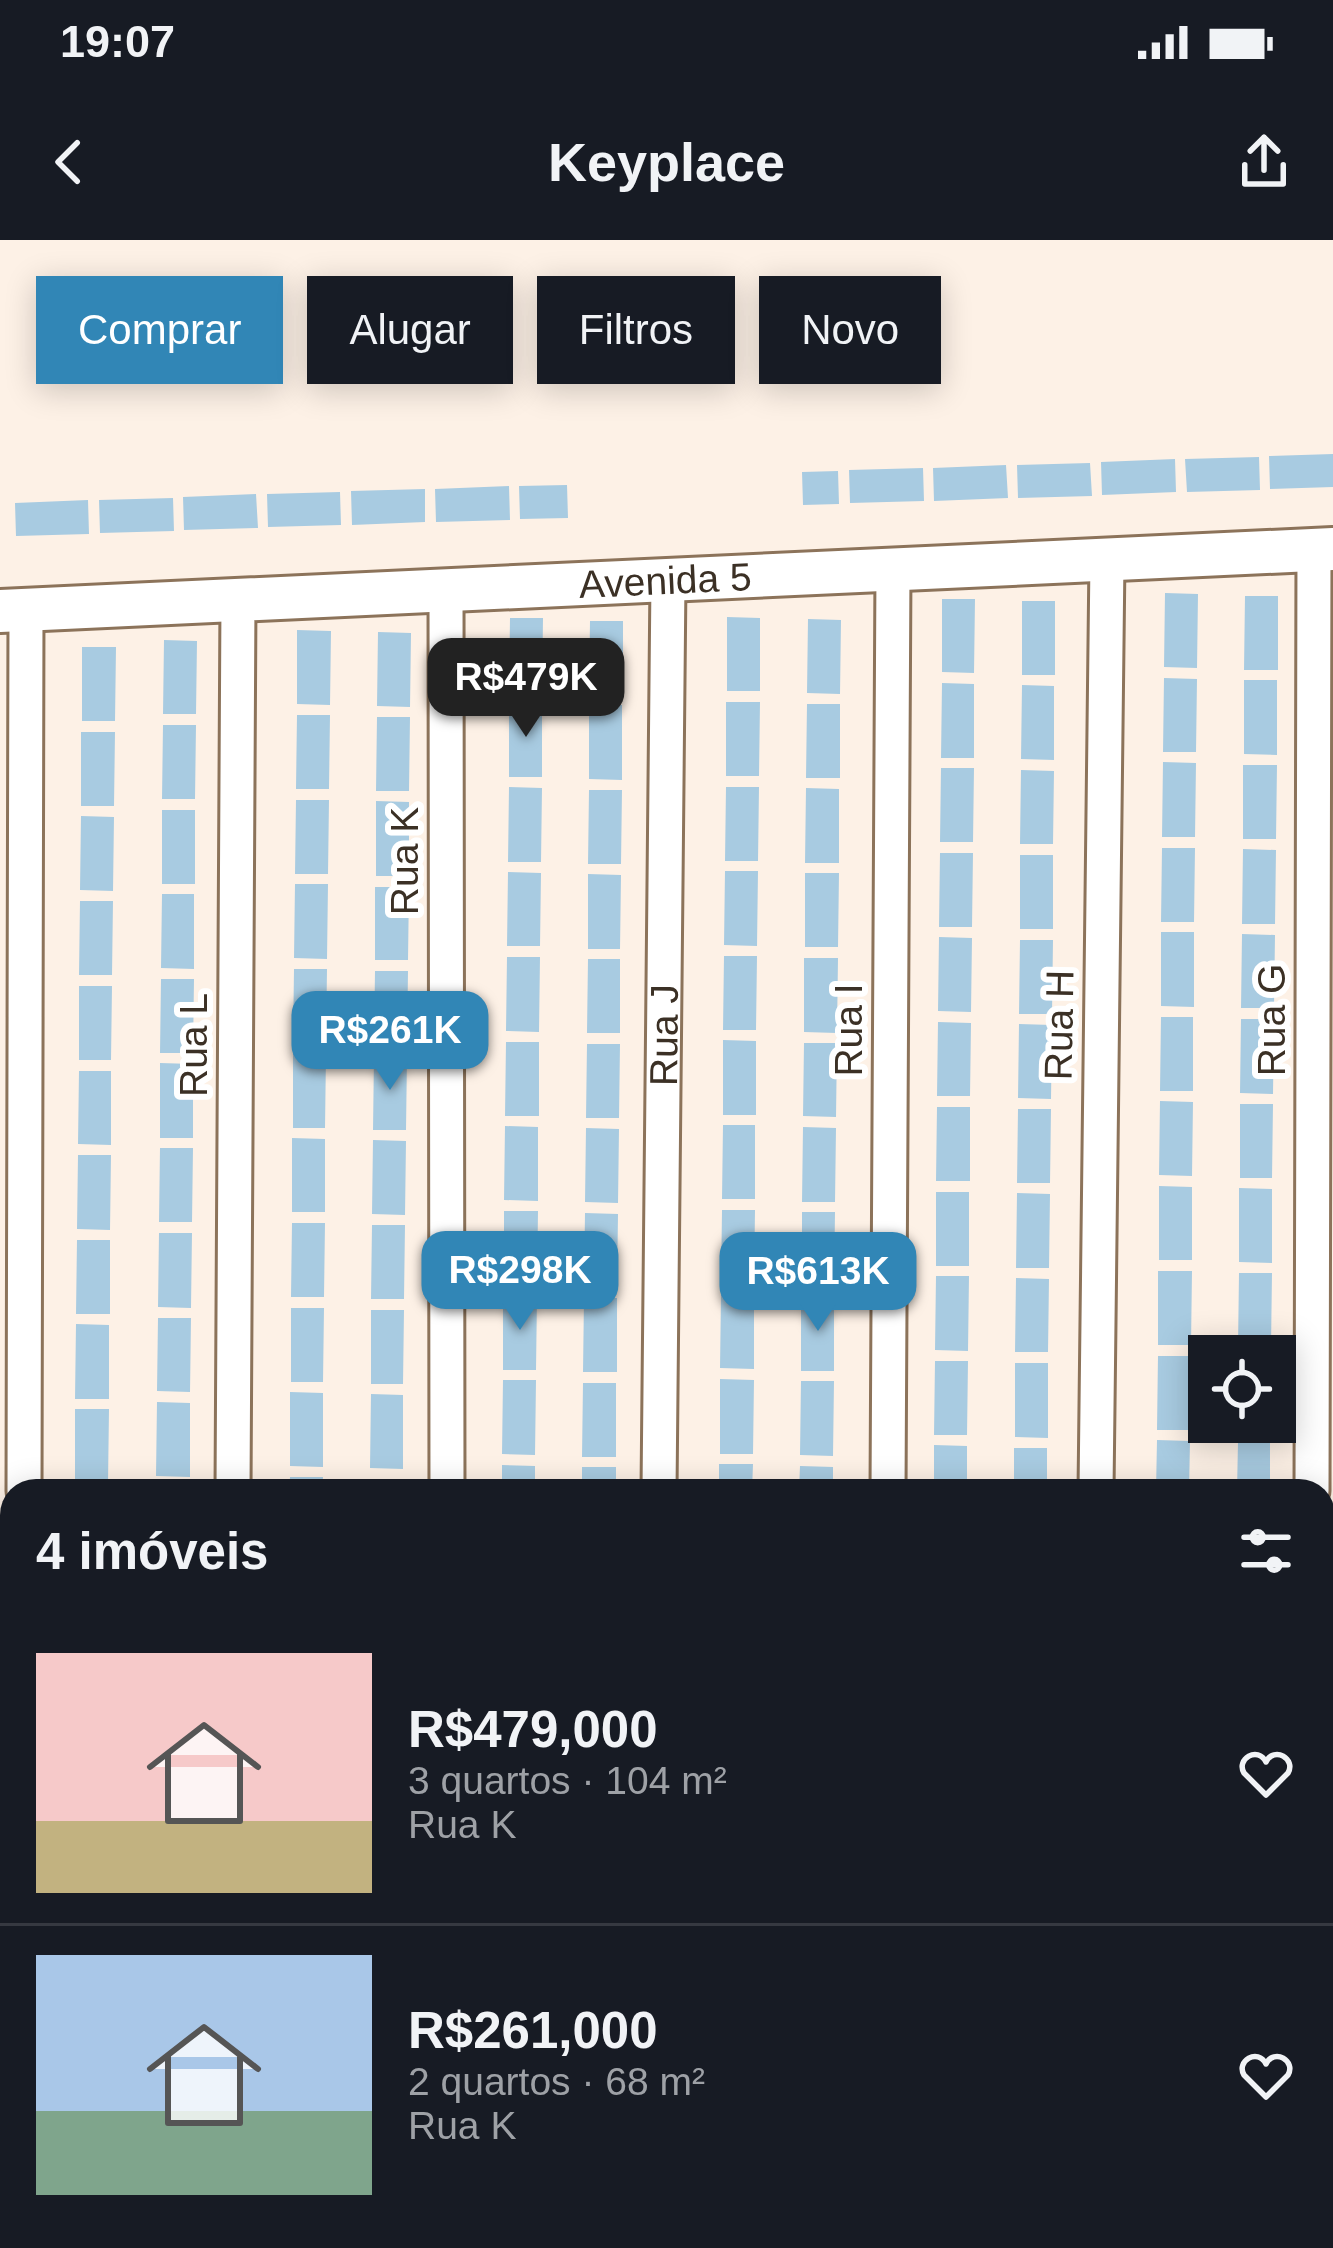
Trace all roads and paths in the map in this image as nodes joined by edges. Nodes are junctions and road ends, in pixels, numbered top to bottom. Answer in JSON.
{"nodes":[{"id":1,"x":1323,"y":549,"type":"edge"},
{"id":2,"x":1107,"y":559,"type":"junction"},
{"id":3,"x":892,"y":569,"type":"junction"},
{"id":4,"x":668,"y":580,"type":"junction"},
{"id":5,"x":446,"y":590,"type":"junction"},
{"id":6,"x":238,"y":600,"type":"junction"},
{"id":7,"x":13,"y":610,"type":"edge"},
{"id":8,"x":24,"y":1479,"type":"edge"},
{"id":9,"x":233,"y":1479,"type":"edge"},
{"id":10,"x":447,"y":1479,"type":"edge"},
{"id":11,"x":659,"y":1479,"type":"edge"},
{"id":12,"x":888,"y":1479,"type":"edge"},
{"id":13,"x":1096,"y":1479,"type":"edge"},
{"id":14,"x":1312,"y":1479,"type":"edge"}],
"edges":[{"from":1,"to":2,"type":"street","name":"Avenida 5"},
{"from":1,"to":14,"type":"street","name":"Rua G"},
{"from":2,"to":3,"type":"street","name":"Avenida 5"},
{"from":2,"to":13,"type":"street","name":"Rua H"},
{"from":3,"to":4,"type":"street","name":"Avenida 5"},
{"from":3,"to":12,"type":"street","name":"Rua I"},
{"from":4,"to":5,"type":"street","name":"Avenida 5"},
{"from":4,"to":11,"type":"street","name":"Rua J"},
{"from":5,"to":6,"type":"street","name":"Avenida 5"},
{"from":5,"to":10,"type":"street","name":"Rua K"},
{"from":6,"to":7,"type":"street","name":"Avenida 5"},
{"from":6,"to":9,"type":"street","name":"Rua L"},
{"from":7,"to":8,"type":"street"}]}
